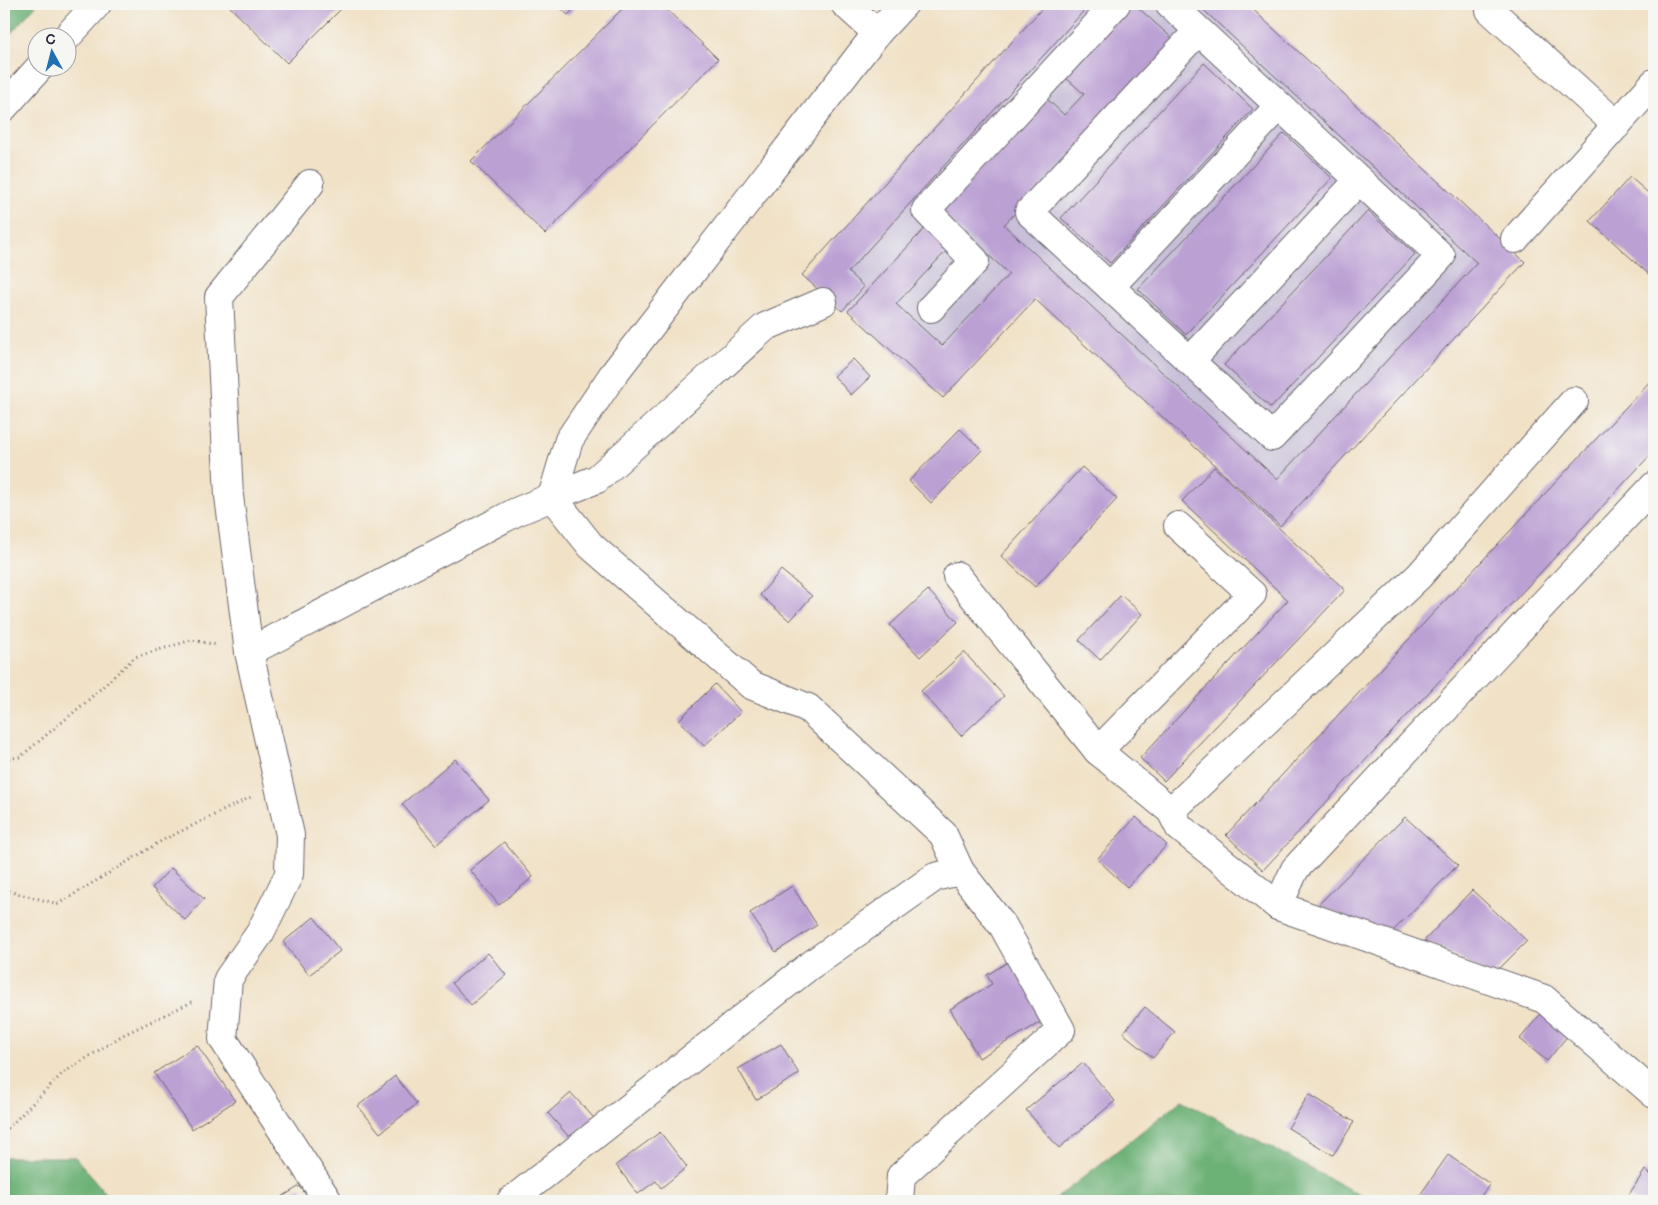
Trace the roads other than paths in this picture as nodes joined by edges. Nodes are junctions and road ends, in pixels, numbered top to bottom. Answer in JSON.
{"nodes":[{"id":1,"x":97,"y":4,"type":"edge"},
{"id":2,"x":845,"y":4,"type":"edge"},
{"id":3,"x":904,"y":4,"type":"edge"},
{"id":4,"x":1116,"y":4,"type":"edge"},
{"id":5,"x":1170,"y":4,"type":"edge"},
{"id":6,"x":1490,"y":10,"type":"dead end"},
{"id":7,"x":75,"y":28,"type":"edge"},
{"id":8,"x":1198,"y":31,"type":"junction"},
{"id":9,"x":877,"y":33,"type":"junction"},
{"id":10,"x":30,"y":78,"type":"edge"},
{"id":11,"x":1654,"y":83,"type":"edge"},
{"id":12,"x":1279,"y":106,"type":"junction"},
{"id":13,"x":4,"y":107,"type":"edge"},
{"id":14,"x":1617,"y":125,"type":"junction"},
{"id":15,"x":1359,"y":180,"type":"junction"},
{"id":16,"x":310,"y":184,"type":"dead end"},
{"id":17,"x":1514,"y":239,"type":"dead end"},
{"id":18,"x":1110,"y":287,"type":"junction"},
{"id":19,"x":823,"y":302,"type":"dead end"},
{"id":20,"x":931,"y":308,"type":"dead end"},
{"id":21,"x":1190,"y":361,"type":"junction"},
{"id":22,"x":1574,"y":402,"type":"dead end"},
{"id":23,"x":1654,"y":486,"type":"edge"},
{"id":24,"x":552,"y":497,"type":"junction"},
{"id":25,"x":1178,"y":526,"type":"dead end"},
{"id":26,"x":957,"y":576,"type":"dead end"},
{"id":27,"x":249,"y":652,"type":"junction"},
{"id":28,"x":1098,"y":751,"type":"junction"},
{"id":29,"x":1171,"y":811,"type":"junction"},
{"id":30,"x":960,"y":870,"type":"junction"},
{"id":31,"x":1278,"y":906,"type":"junction"},
{"id":32,"x":1654,"y":1094,"type":"edge"},
{"id":33,"x":328,"y":1201,"type":"edge"},
{"id":34,"x":511,"y":1201,"type":"edge"},
{"id":35,"x":899,"y":1201,"type":"edge"}],
"edges":[{"from":1,"to":7,"type":"street"},
{"from":2,"to":9,"type":"street"},
{"from":3,"to":9,"type":"street"},
{"from":4,"to":20,"type":"street"},
{"from":5,"to":8,"type":"street"},
{"from":6,"to":14,"type":"street"},
{"from":8,"to":12,"type":"street"},
{"from":8,"to":18,"type":"street"},
{"from":9,"to":24,"type":"street"},
{"from":10,"to":13,"type":"street"},
{"from":11,"to":14,"type":"street"},
{"from":12,"to":15,"type":"street"},
{"from":12,"to":18,"type":"street"},
{"from":14,"to":17,"type":"street"},
{"from":15,"to":21,"type":"street"},
{"from":15,"to":21,"type":"street"},
{"from":16,"to":27,"type":"street"},
{"from":18,"to":21,"type":"street"},
{"from":19,"to":24,"type":"street"},
{"from":22,"to":29,"type":"street"},
{"from":23,"to":31,"type":"street"},
{"from":24,"to":27,"type":"street"},
{"from":24,"to":30,"type":"street"},
{"from":25,"to":28,"type":"street"},
{"from":26,"to":28,"type":"street"},
{"from":27,"to":33,"type":"street"},
{"from":28,"to":29,"type":"street"},
{"from":29,"to":31,"type":"street"},
{"from":30,"to":34,"type":"street"},
{"from":30,"to":35,"type":"street"},
{"from":31,"to":32,"type":"street"}]}
